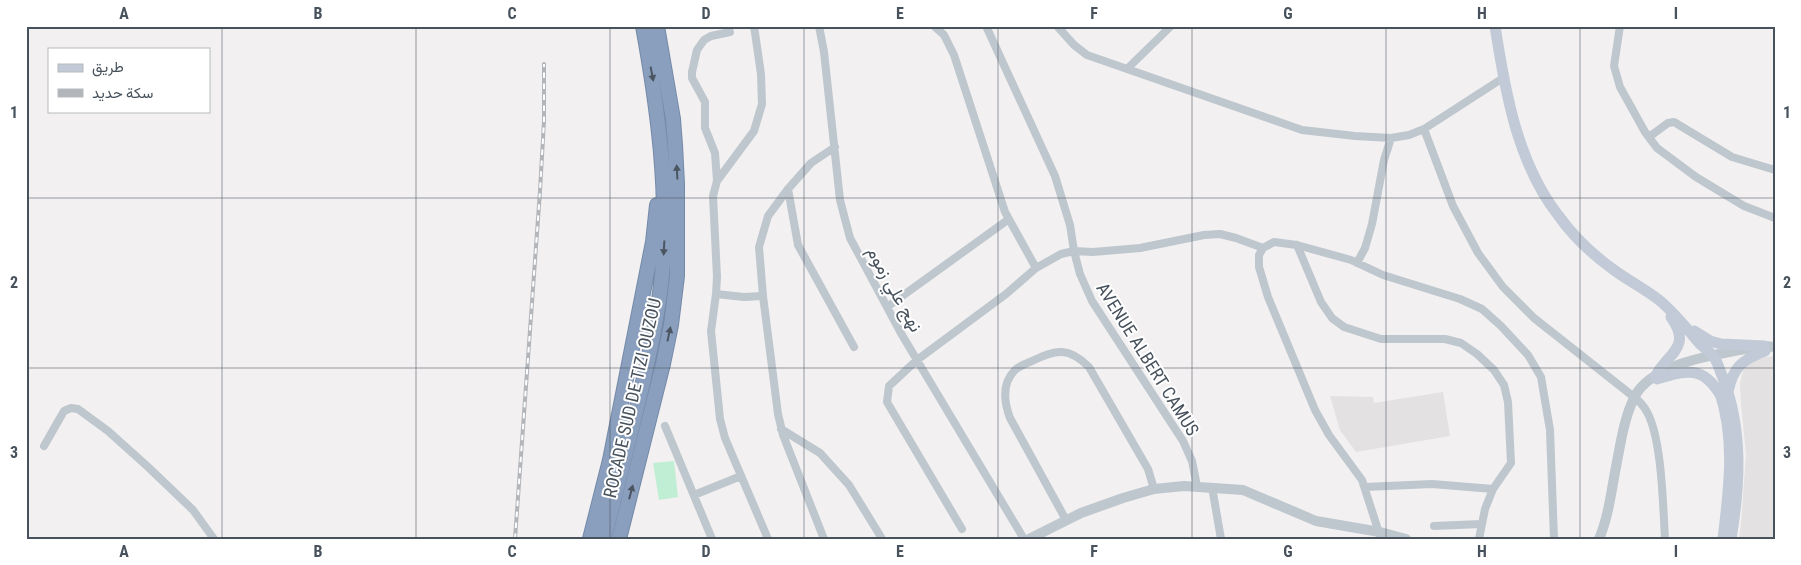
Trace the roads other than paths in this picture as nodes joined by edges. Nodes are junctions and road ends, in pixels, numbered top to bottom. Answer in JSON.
{"nodes":[{"id":1,"x":643,"y":26,"type":"edge"},
{"id":2,"x":657,"y":26,"type":"edge"},
{"id":3,"x":754,"y":26,"type":"edge"},
{"id":4,"x":819,"y":26,"type":"edge"},
{"id":5,"x":934,"y":26,"type":"edge"},
{"id":6,"x":986,"y":26,"type":"edge"},
{"id":7,"x":1056,"y":26,"type":"edge"},
{"id":8,"x":1171,"y":26,"type":"edge"},
{"id":9,"x":1495,"y":26,"type":"edge"},
{"id":10,"x":1620,"y":26,"type":"edge"},
{"id":11,"x":730,"y":32,"type":"dead end"},
{"id":12,"x":1127,"y":69,"type":"junction"},
{"id":13,"x":1503,"y":78,"type":"junction"},
{"id":14,"x":1424,"y":128,"type":"junction"},
{"id":15,"x":1649,"y":137,"type":"junction"},
{"id":16,"x":1392,"y":138,"type":"junction"},
{"id":17,"x":661,"y":147,"type":"junction"},
{"id":18,"x":835,"y":148,"type":"junction"},
{"id":19,"x":1775,"y":170,"type":"edge"},
{"id":20,"x":717,"y":181,"type":"junction"},
{"id":21,"x":788,"y":189,"type":"junction"},
{"id":22,"x":1775,"y":218,"type":"edge"},
{"id":23,"x":1009,"y":219,"type":"junction"},
{"id":24,"x":1297,"y":245,"type":"junction"},
{"id":25,"x":1263,"y":248,"type":"junction"},
{"id":26,"x":1074,"y":251,"type":"junction"},
{"id":27,"x":1357,"y":263,"type":"junction"},
{"id":28,"x":1036,"y":268,"type":"junction"},
{"id":29,"x":716,"y":294,"type":"junction"},
{"id":30,"x":763,"y":296,"type":"junction"},
{"id":31,"x":1658,"y":300,"type":"junction"},
{"id":32,"x":887,"y":307,"type":"junction"},
{"id":33,"x":1685,"y":325,"type":"junction"},
{"id":34,"x":854,"y":347,"type":"dead end"},
{"id":35,"x":1770,"y":348,"type":"edge"},
{"id":36,"x":1712,"y":359,"type":"junction"},
{"id":37,"x":917,"y":360,"type":"junction"},
{"id":38,"x":1656,"y":378,"type":"junction"},
{"id":39,"x":1725,"y":395,"type":"junction"},
{"id":40,"x":1634,"y":397,"type":"junction"},
{"id":41,"x":665,"y":426,"type":"dead end"},
{"id":42,"x":781,"y":429,"type":"junction"},
{"id":43,"x":44,"y":446,"type":"dead end"},
{"id":44,"x":741,"y":476,"type":"junction"},
{"id":45,"x":1197,"y":486,"type":"junction"},
{"id":46,"x":1212,"y":487,"type":"junction"},
{"id":47,"x":1365,"y":487,"type":"junction"},
{"id":48,"x":1154,"y":488,"type":"junction"},
{"id":49,"x":1493,"y":489,"type":"junction"},
{"id":50,"x":694,"y":495,"type":"junction"},
{"id":51,"x":1066,"y":520,"type":"junction"},
{"id":52,"x":1481,"y":524,"type":"junction"},
{"id":53,"x":1434,"y":526,"type":"dead end"},
{"id":54,"x":962,"y":529,"type":"dead end"},
{"id":55,"x":1381,"y":535,"type":"edge"},
{"id":56,"x":881,"y":537,"type":"dead end"},
{"id":57,"x":1601,"y":538,"type":"edge"},
{"id":58,"x":214,"y":539,"type":"edge"},
{"id":59,"x":590,"y":539,"type":"edge"},
{"id":60,"x":604,"y":539,"type":"edge"},
{"id":61,"x":618,"y":539,"type":"edge"},
{"id":62,"x":712,"y":539,"type":"edge"},
{"id":63,"x":768,"y":539,"type":"edge"},
{"id":64,"x":824,"y":539,"type":"edge"},
{"id":65,"x":1024,"y":539,"type":"edge"},
{"id":66,"x":1029,"y":539,"type":"edge"},
{"id":67,"x":1220,"y":539,"type":"edge"},
{"id":68,"x":1406,"y":539,"type":"edge"},
{"id":69,"x":1479,"y":539,"type":"edge"},
{"id":70,"x":1554,"y":539,"type":"edge"},
{"id":71,"x":1665,"y":539,"type":"edge"},
{"id":72,"x":1723,"y":539,"type":"edge"},
{"id":73,"x":1731,"y":539,"type":"edge"}],
"edges":[{"from":1,"to":17,"type":"highway","name":"ROCADE SUD DE TIZI OUZOU","one_way":true},
{"from":61,"to":2,"type":"highway","name":"ROCADE SUD DE TIZI OUZOU","one_way":true},
{"from":3,"to":20,"type":"street"},
{"from":4,"to":18,"type":"street","name":"نهج علي زموم"},
{"from":5,"to":23,"type":"street"},
{"from":6,"to":26,"type":"street","name":"AVENUE ALBERT CAMUS"},
{"from":7,"to":12,"type":"street"},
{"from":8,"to":12,"type":"street"},
{"from":9,"to":13,"type":"main road"},
{"from":10,"to":15,"type":"street"},
{"from":11,"to":20,"type":"street"},
{"from":12,"to":16,"type":"street"},
{"from":13,"to":14,"type":"street"},
{"from":13,"to":31,"type":"main road"},
{"from":14,"to":16,"type":"street"},
{"from":14,"to":40,"type":"street"},
{"from":15,"to":19,"type":"street"},
{"from":15,"to":22,"type":"street"},
{"from":16,"to":27,"type":"street"},
{"from":17,"to":59,"type":"highway"},
{"from":17,"to":60,"type":"highway","name":"ROCADE SUD DE TIZI OUZOU","one_way":true},
{"from":18,"to":21,"type":"street"},
{"from":18,"to":32,"type":"street","name":"نهج علي زموم"},
{"from":20,"to":29,"type":"street"},
{"from":21,"to":30,"type":"street"},
{"from":21,"to":34,"type":"street"},
{"from":23,"to":28,"type":"street"},
{"from":23,"to":32,"type":"street"},
{"from":24,"to":25,"type":"street"},
{"from":24,"to":27,"type":"street"},
{"from":24,"to":49,"type":"street"},
{"from":25,"to":26,"type":"street"},
{"from":25,"to":47,"type":"street"},
{"from":26,"to":28,"type":"street"},
{"from":26,"to":45,"type":"street","name":"AVENUE ALBERT CAMUS"},
{"from":27,"to":70,"type":"street"},
{"from":28,"to":37,"type":"street"},
{"from":29,"to":30,"type":"street"},
{"from":29,"to":44,"type":"street"},
{"from":30,"to":42,"type":"street"},
{"from":31,"to":33,"type":"main road"},
{"from":31,"to":38,"type":"main road"},
{"from":32,"to":37,"type":"street","name":"نهج علي زموم"},
{"from":33,"to":35,"type":"main road"},
{"from":33,"to":36,"type":"main road"},
{"from":35,"to":36,"type":"street"},
{"from":35,"to":39,"type":"main road"},
{"from":36,"to":38,"type":"street"},
{"from":36,"to":39,"type":"main road"},
{"from":37,"to":54,"type":"street"},
{"from":37,"to":65,"type":"street","name":"نهج علي زموم"},
{"from":38,"to":39,"type":"main road"},
{"from":38,"to":40,"type":"street"},
{"from":39,"to":72,"type":"main road"},
{"from":39,"to":73,"type":"main road"},
{"from":40,"to":57,"type":"street"},
{"from":40,"to":71,"type":"street"},
{"from":41,"to":50,"type":"street"},
{"from":42,"to":56,"type":"street"},
{"from":42,"to":64,"type":"street"},
{"from":43,"to":58,"type":"street"},
{"from":44,"to":50,"type":"street"},
{"from":44,"to":63,"type":"street"},
{"from":45,"to":46,"type":"street"},
{"from":45,"to":48,"type":"street"},
{"from":46,"to":55,"type":"street"},
{"from":46,"to":67,"type":"street"},
{"from":47,"to":49,"type":"street"},
{"from":47,"to":55,"type":"street"},
{"from":48,"to":51,"type":"street"},
{"from":48,"to":51,"type":"street"},
{"from":49,"to":52,"type":"street"},
{"from":50,"to":62,"type":"street"},
{"from":51,"to":66,"type":"street"},
{"from":52,"to":53,"type":"street"},
{"from":52,"to":69,"type":"street"},
{"from":55,"to":68,"type":"street"}]}
